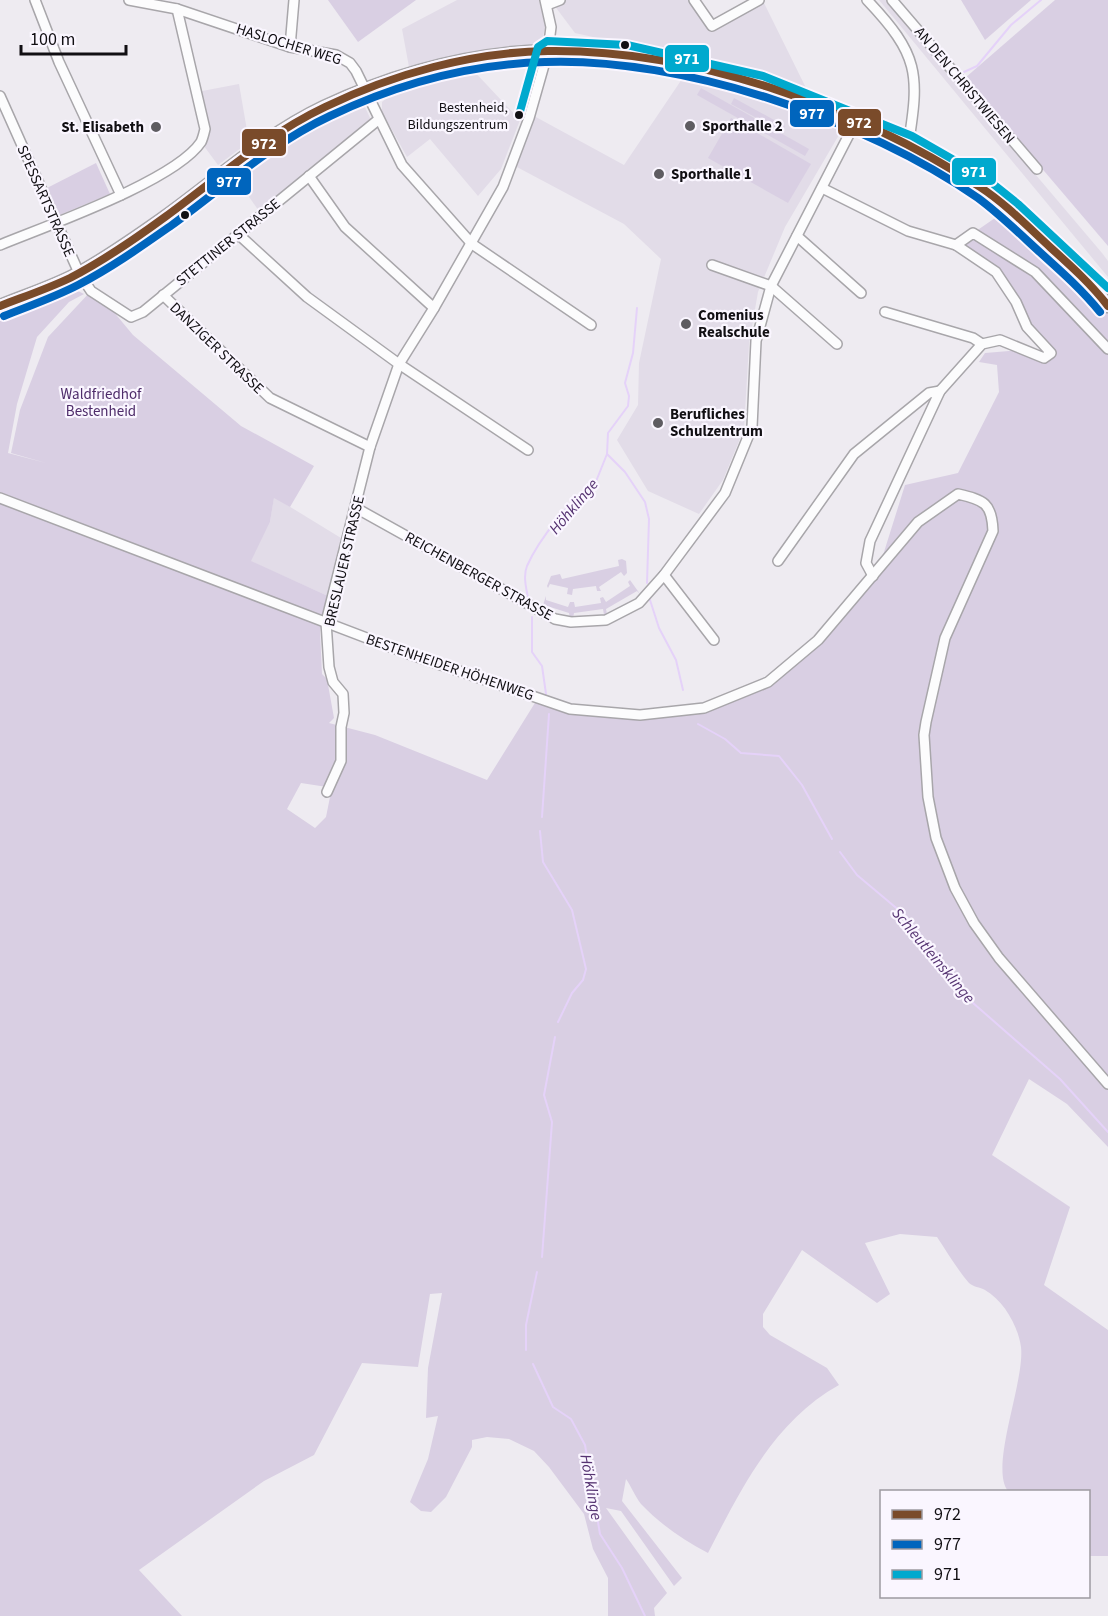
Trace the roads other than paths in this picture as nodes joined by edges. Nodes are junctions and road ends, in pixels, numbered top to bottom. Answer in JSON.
{"nodes":[{"id":1,"x":35,"y":0,"type":"edge"},
{"id":2,"x":129,"y":0,"type":"edge"},
{"id":3,"x":294,"y":0,"type":"edge"},
{"id":4,"x":560,"y":0,"type":"edge"},
{"id":5,"x":694,"y":0,"type":"edge"},
{"id":6,"x":759,"y":0,"type":"edge"},
{"id":7,"x":867,"y":0,"type":"edge"},
{"id":8,"x":892,"y":0,"type":"edge"},
{"id":9,"x":546,"y":3,"type":"edge"},
{"id":10,"x":177,"y":9,"type":"junction"},
{"id":11,"x":290,"y":47,"type":"junction"},
{"id":12,"x":548,"y":51,"type":"junction"},
{"id":13,"x":364,"y":89,"type":"junction"},
{"id":14,"x":0,"y":96,"type":"edge"},
{"id":15,"x":378,"y":120,"type":"junction"},
{"id":16,"x":855,"y":123,"type":"junction"},
{"id":17,"x":908,"y":146,"type":"junction"},
{"id":18,"x":1037,"y":170,"type":"dead end"},
{"id":19,"x":309,"y":176,"type":"junction"},
{"id":20,"x":822,"y":188,"type":"junction"},
{"id":21,"x":121,"y":195,"type":"junction"},
{"id":22,"x":54,"y":222,"type":"junction"},
{"id":23,"x":238,"y":234,"type":"junction"},
{"id":24,"x":797,"y":236,"type":"junction"},
{"id":25,"x":472,"y":244,"type":"junction"},
{"id":26,"x":0,"y":245,"type":"edge"},
{"id":27,"x":956,"y":245,"type":"junction"},
{"id":28,"x":712,"y":265,"type":"dead end"},
{"id":29,"x":79,"y":273,"type":"junction"},
{"id":30,"x":771,"y":286,"type":"junction"},
{"id":31,"x":861,"y":293,"type":"dead end"},
{"id":32,"x":163,"y":295,"type":"junction"},
{"id":33,"x":0,"y":306,"type":"edge"},
{"id":34,"x":1108,"y":306,"type":"edge"},
{"id":35,"x":434,"y":308,"type":"junction"},
{"id":36,"x":885,"y":312,"type":"dead end"},
{"id":37,"x":591,"y":325,"type":"dead end"},
{"id":38,"x":837,"y":344,"type":"dead end"},
{"id":39,"x":982,"y":344,"type":"junction"},
{"id":40,"x":1108,"y":349,"type":"edge"},
{"id":41,"x":399,"y":364,"type":"junction"},
{"id":42,"x":940,"y":391,"type":"junction"},
{"id":43,"x":370,"y":447,"type":"junction"},
{"id":44,"x":528,"y":450,"type":"dead end"},
{"id":45,"x":0,"y":498,"type":"edge"},
{"id":46,"x":356,"y":508,"type":"junction"},
{"id":47,"x":778,"y":561,"type":"dead end"},
{"id":48,"x":664,"y":575,"type":"junction"},
{"id":49,"x":873,"y":576,"type":"junction"},
{"id":50,"x":326,"y":622,"type":"junction"},
{"id":51,"x":714,"y":640,"type":"dead end"},
{"id":52,"x":327,"y":792,"type":"dead end"},
{"id":53,"x":1108,"y":1084,"type":"edge"}],
"edges":[{"from":1,"to":21,"type":"street"},
{"from":2,"to":10,"type":"street","name":"HASLOCHER WEG"},
{"from":3,"to":11,"type":"street"},
{"from":4,"to":9,"type":"street"},
{"from":5,"to":6,"type":"street"},
{"from":7,"to":17,"type":"street"},
{"from":8,"to":18,"type":"street","name":"AN DEN CHRISTWIESEN"},
{"from":9,"to":12,"type":"street","name":"BRESLAUER STRASSE"},
{"from":10,"to":11,"type":"street","name":"HASLOCHER WEG"},
{"from":10,"to":21,"type":"street"},
{"from":11,"to":13,"type":"street","name":"HASLOCHER WEG"},
{"from":12,"to":13,"type":"main road"},
{"from":12,"to":16,"type":"main road"},
{"from":12,"to":25,"type":"street","name":"BRESLAUER STRASSE"},
{"from":13,"to":15,"type":"street","name":"HASLOCHER WEG"},
{"from":13,"to":29,"type":"main road"},
{"from":14,"to":22,"type":"street","name":"SPESSARTSTRASSE"},
{"from":15,"to":19,"type":"street","name":"STETTINER STRASSE"},
{"from":15,"to":25,"type":"street","name":"HASLOCHER WEG"},
{"from":16,"to":17,"type":"main road"},
{"from":16,"to":20,"type":"street","name":"REICHENBERGER STRASSE"},
{"from":17,"to":34,"type":"main road"},
{"from":19,"to":23,"type":"street","name":"STETTINER STRASSE"},
{"from":19,"to":35,"type":"street"},
{"from":20,"to":24,"type":"street","name":"REICHENBERGER STRASSE"},
{"from":20,"to":27,"type":"street"},
{"from":21,"to":22,"type":"street"},
{"from":22,"to":26,"type":"street"},
{"from":22,"to":29,"type":"street","name":"SPESSARTSTRASSE"},
{"from":23,"to":32,"type":"street","name":"STETTINER STRASSE"},
{"from":23,"to":41,"type":"street"},
{"from":24,"to":30,"type":"street","name":"REICHENBERGER STRASSE"},
{"from":24,"to":31,"type":"street"},
{"from":25,"to":35,"type":"street","name":"BRESLAUER STRASSE"},
{"from":25,"to":37,"type":"street"},
{"from":27,"to":39,"type":"street"},
{"from":27,"to":40,"type":"street"},
{"from":28,"to":30,"type":"street"},
{"from":29,"to":32,"type":"street","name":"STETTINER STRASSE"},
{"from":29,"to":33,"type":"main road"},
{"from":30,"to":38,"type":"street"},
{"from":30,"to":48,"type":"street","name":"REICHENBERGER STRASSE"},
{"from":32,"to":43,"type":"street","name":"DANZIGER STRASSE"},
{"from":35,"to":41,"type":"street","name":"BRESLAUER STRASSE"},
{"from":36,"to":39,"type":"street"},
{"from":39,"to":42,"type":"street"},
{"from":41,"to":43,"type":"street","name":"BRESLAUER STRASSE"},
{"from":41,"to":44,"type":"street"},
{"from":42,"to":47,"type":"street"},
{"from":42,"to":49,"type":"street"},
{"from":43,"to":46,"type":"street","name":"BRESLAUER STRASSE"},
{"from":45,"to":50,"type":"street","name":"BESTENHEIDER HÖHENWEG"},
{"from":46,"to":48,"type":"street","name":"REICHENBERGER STRASSE"},
{"from":46,"to":50,"type":"street","name":"BRESLAUER STRASSE"},
{"from":48,"to":51,"type":"street"},
{"from":49,"to":50,"type":"street","name":"BESTENHEIDER HÖHENWEG"},
{"from":49,"to":53,"type":"street","name":"BESTENHEIDER HÖHENWEG"},
{"from":50,"to":52,"type":"street","name":"BRESLAUER STRASSE"}]}
